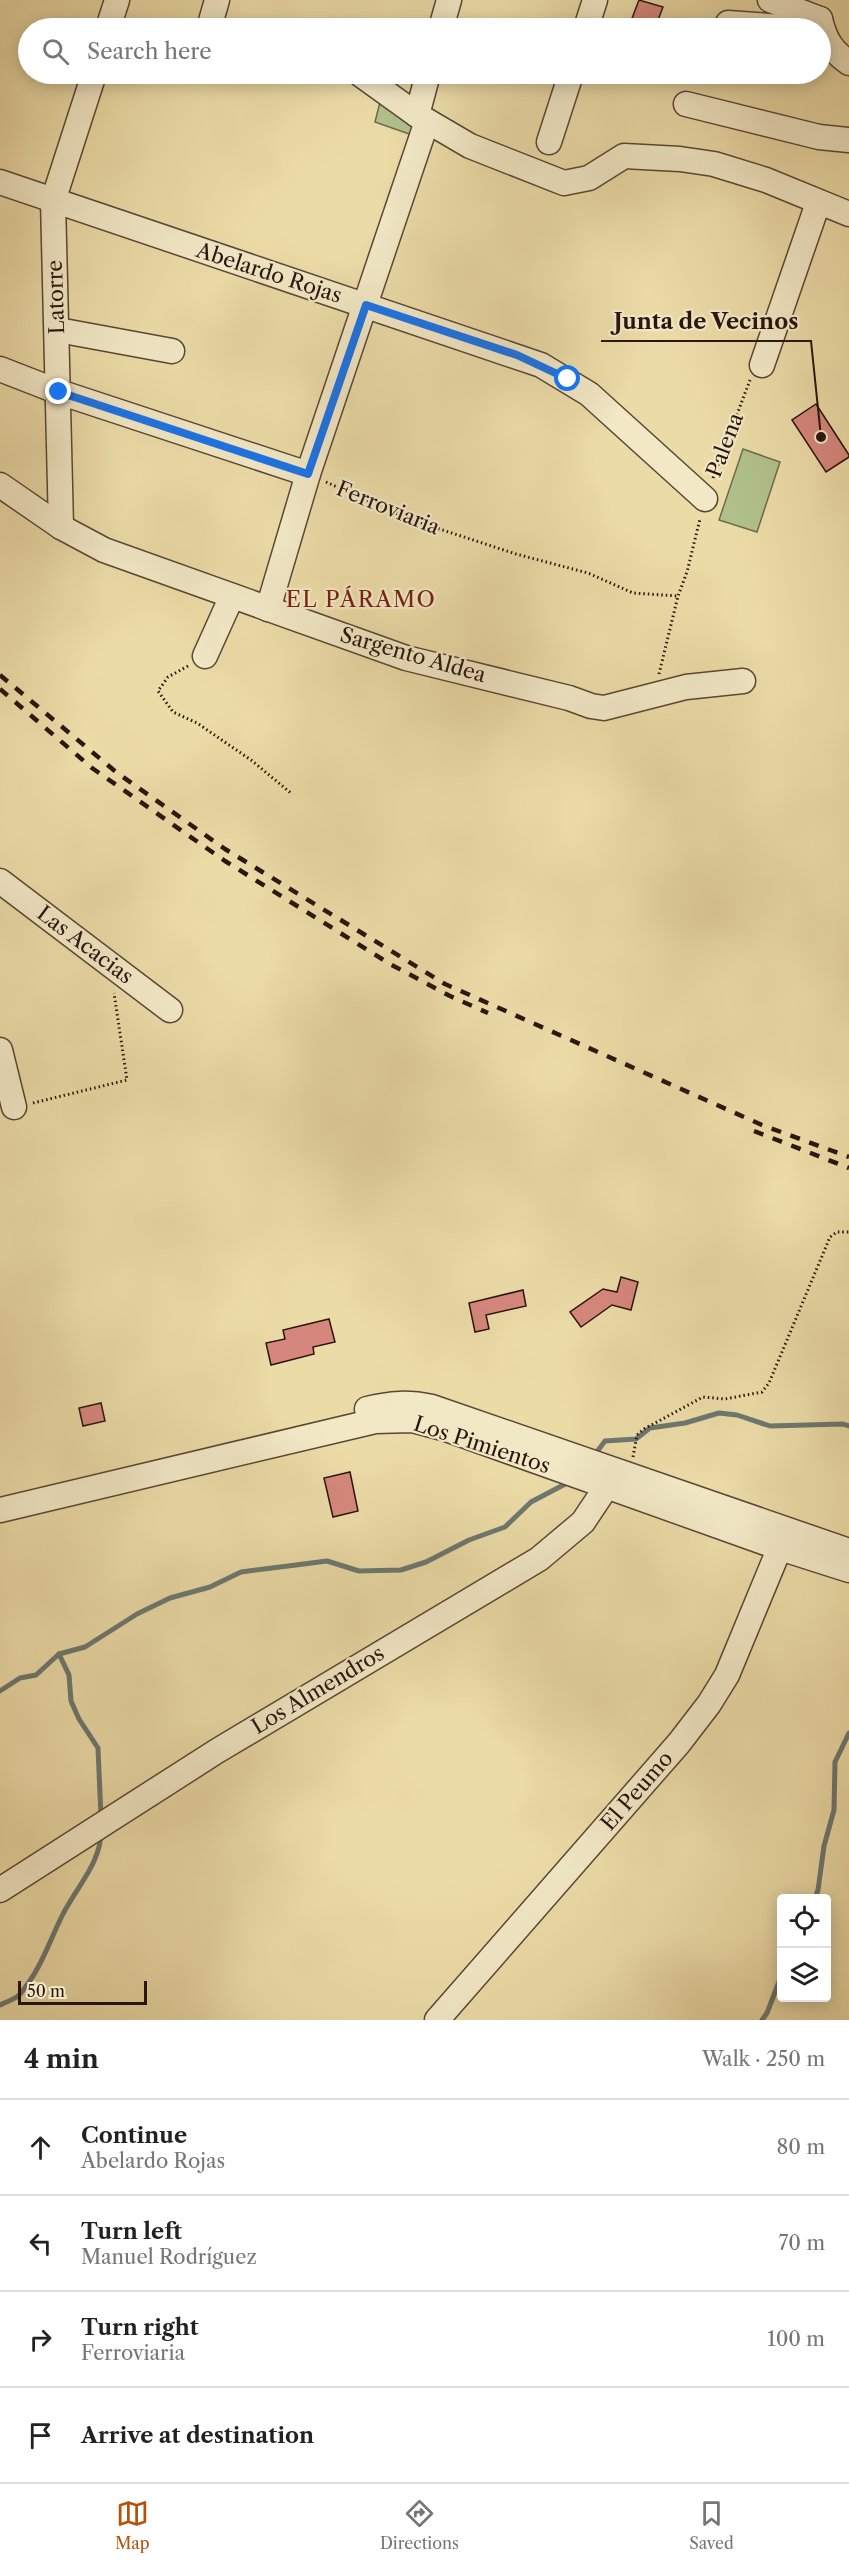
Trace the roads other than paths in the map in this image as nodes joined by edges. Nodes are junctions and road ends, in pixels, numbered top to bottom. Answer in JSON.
{"nodes":[{"id":1,"x":117,"y":0,"type":"edge"},
{"id":2,"x":217,"y":0,"type":"edge"},
{"id":3,"x":449,"y":0,"type":"edge"},
{"id":4,"x":595,"y":0,"type":"edge"},
{"id":5,"x":770,"y":0,"type":"edge"},
{"id":6,"x":111,"y":18,"type":"edge"},
{"id":7,"x":212,"y":18,"type":"edge"},
{"id":8,"x":444,"y":18,"type":"edge"},
{"id":9,"x":589,"y":18,"type":"edge"},
{"id":10,"x":817,"y":18,"type":"edge"},
{"id":11,"x":831,"y":47,"type":"edge"},
{"id":12,"x":849,"y":63,"type":"edge"},
{"id":13,"x":91,"y":84,"type":"edge"},
{"id":14,"x":374,"y":84,"type":"edge"},
{"id":15,"x":427,"y":84,"type":"edge"},
{"id":16,"x":569,"y":84,"type":"edge"},
{"id":17,"x":686,"y":104,"type":"dead end"},
{"id":18,"x":422,"y":118,"type":"junction"},
{"id":19,"x":849,"y":140,"type":"edge"},
{"id":20,"x":549,"y":142,"type":"dead end"},
{"id":21,"x":0,"y":183,"type":"edge"},
{"id":22,"x":53,"y":201,"type":"junction"},
{"id":23,"x":818,"y":203,"type":"junction"},
{"id":24,"x":849,"y":214,"type":"edge"},
{"id":25,"x":366,"y":305,"type":"junction"},
{"id":26,"x":58,"y":330,"type":"junction"},
{"id":27,"x":172,"y":351,"type":"dead end"},
{"id":28,"x":762,"y":365,"type":"road end"},
{"id":29,"x":0,"y":369,"type":"edge"},
{"id":30,"x":59,"y":392,"type":"junction"},
{"id":31,"x":308,"y":474,"type":"junction"},
{"id":32,"x":0,"y":485,"type":"edge"},
{"id":33,"x":705,"y":499,"type":"road end"},
{"id":34,"x":61,"y":527,"type":"junction"},
{"id":35,"x":232,"y":596,"type":"junction"},
{"id":36,"x":268,"y":609,"type":"junction"},
{"id":37,"x":205,"y":656,"type":"road end"},
{"id":38,"x":743,"y":681,"type":"dead end"},
{"id":39,"x":0,"y":881,"type":"edge"},
{"id":40,"x":170,"y":1010,"type":"dead end"},
{"id":41,"x":0,"y":1050,"type":"edge"},
{"id":42,"x":14,"y":1107,"type":"road end"},
{"id":43,"x":612,"y":1479,"type":"junction"},
{"id":44,"x":0,"y":1494,"type":"edge"},
{"id":45,"x":0,"y":1510,"type":"edge"},
{"id":46,"x":783,"y":1539,"type":"junction"},
{"id":47,"x":849,"y":1551,"type":"edge"},
{"id":48,"x":849,"y":1570,"type":"edge"},
{"id":49,"x":0,"y":1890,"type":"edge"},
{"id":50,"x":437,"y":2020,"type":"edge"}],
"edges":[{"from":1,"to":6,"type":"street"},
{"from":2,"to":7,"type":"street"},
{"from":3,"to":8,"type":"street"},
{"from":4,"to":9,"type":"street"},
{"from":5,"to":10,"type":"street"},
{"from":11,"to":12,"type":"street"},
{"from":13,"to":22,"type":"street","name":"Latorre"},
{"from":14,"to":18,"type":"street"},
{"from":15,"to":18,"type":"street"},
{"from":16,"to":20,"type":"street"},
{"from":17,"to":19,"type":"street"},
{"from":18,"to":23,"type":"street"},
{"from":18,"to":25,"type":"street"},
{"from":21,"to":22,"type":"street","name":"Abelardo Rojas"},
{"from":22,"to":25,"type":"street","name":"Abelardo Rojas"},
{"from":22,"to":26,"type":"street","name":"Latorre"},
{"from":23,"to":24,"type":"street"},
{"from":23,"to":28,"type":"street"},
{"from":25,"to":31,"type":"street"},
{"from":25,"to":33,"type":"street","name":"Abelardo Rojas"},
{"from":26,"to":27,"type":"street"},
{"from":26,"to":30,"type":"street","name":"Latorre"},
{"from":29,"to":30,"type":"street"},
{"from":30,"to":31,"type":"street"},
{"from":30,"to":34,"type":"street","name":"Latorre"},
{"from":31,"to":36,"type":"street"},
{"from":32,"to":34,"type":"street","name":"Sargento Aldea"},
{"from":34,"to":35,"type":"street","name":"Sargento Aldea"},
{"from":35,"to":36,"type":"street","name":"Sargento Aldea"},
{"from":35,"to":37,"type":"street"},
{"from":36,"to":38,"type":"street","name":"Sargento Aldea"},
{"from":39,"to":40,"type":"street","name":"Las Acacias"},
{"from":41,"to":42,"type":"street"},
{"from":43,"to":44,"type":"street","name":"Los Pimientos"},
{"from":43,"to":45,"type":"street","name":"Los Pimientos"},
{"from":43,"to":46,"type":"street","name":"Los Pimientos"},
{"from":43,"to":46,"type":"street","name":"Los Pimientos"},
{"from":43,"to":49,"type":"street","name":"Los Almendros"},
{"from":46,"to":47,"type":"street","name":"Los Pimientos"},
{"from":46,"to":48,"type":"street","name":"Los Pimientos"},
{"from":46,"to":50,"type":"street","name":"El Peumo"}]}
